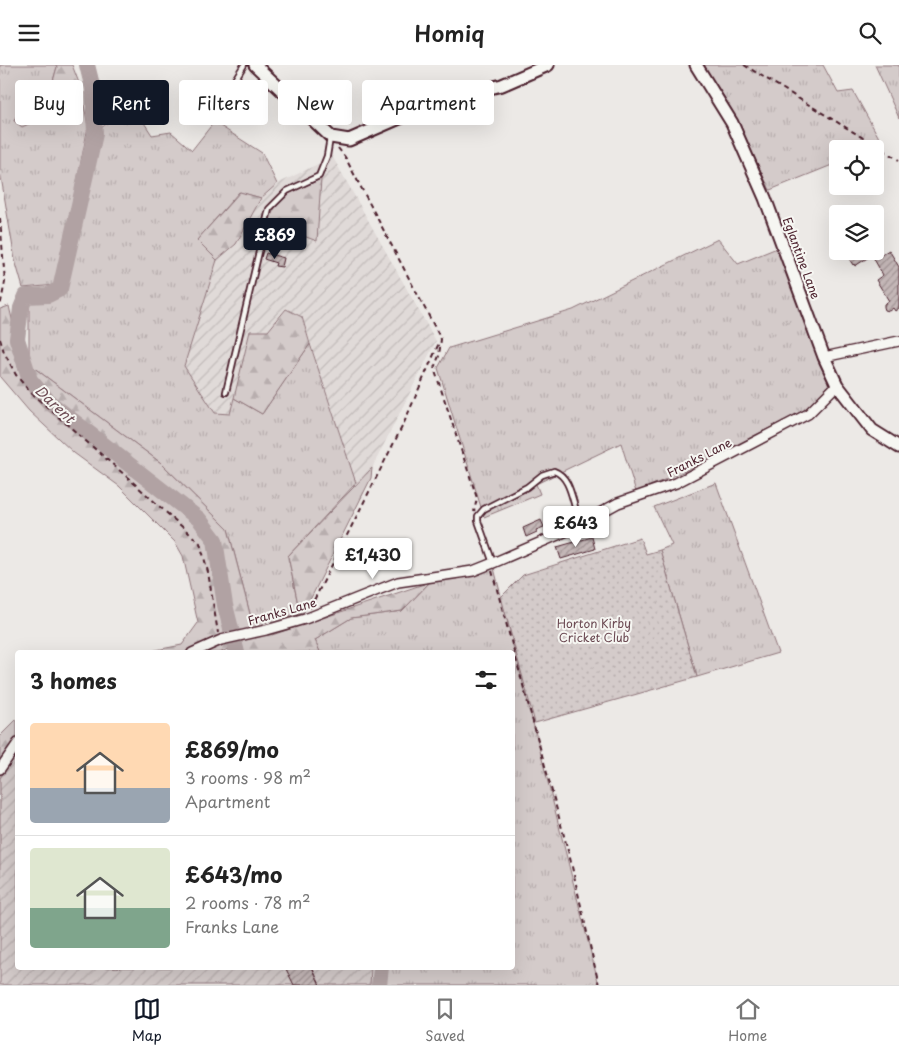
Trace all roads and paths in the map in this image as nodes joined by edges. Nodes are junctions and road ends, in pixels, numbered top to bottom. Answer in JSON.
{"nodes":[{"id":1,"x":244,"y":65,"type":"edge"},
{"id":2,"x":255,"y":65,"type":"edge"},
{"id":3,"x":548,"y":65,"type":"edge"},
{"id":4,"x":696,"y":65,"type":"edge"},
{"id":5,"x":744,"y":65,"type":"edge"},
{"id":6,"x":235,"y":80,"type":"edge"},
{"id":7,"x":331,"y":137,"type":"junction"},
{"id":8,"x":899,"y":160,"type":"edge"},
{"id":9,"x":0,"y":218,"type":"edge"},
{"id":10,"x":0,"y":307,"type":"edge"},
{"id":11,"x":0,"y":339,"type":"edge"},
{"id":12,"x":441,"y":339,"type":"junction"},
{"id":13,"x":899,"y":341,"type":"edge"},
{"id":14,"x":824,"y":357,"type":"junction"},
{"id":15,"x":837,"y":385,"type":"junction"},
{"id":16,"x":226,"y":392,"type":"dead end"},
{"id":17,"x":899,"y":447,"type":"edge"},
{"id":18,"x":575,"y":507,"type":"dead end"},
{"id":19,"x":476,"y":520,"type":"dead end"},
{"id":20,"x":492,"y":564,"type":"junction"},
{"id":21,"x":305,"y":619,"type":"junction"},
{"id":22,"x":221,"y":640,"type":"junction"},
{"id":23,"x":199,"y":650,"type":"edge"},
{"id":24,"x":515,"y":650,"type":"edge"},
{"id":25,"x":515,"y":651,"type":"edge"},
{"id":26,"x":15,"y":747,"type":"edge"},
{"id":27,"x":0,"y":769,"type":"edge"},
{"id":28,"x":599,"y":985,"type":"edge"}],
"edges":[{"from":1,"to":6,"type":"lane"},
{"from":2,"to":7,"type":"street"},
{"from":3,"to":7,"type":"street"},
{"from":4,"to":14,"type":"street","name":"Eglantine Lane"},
{"from":5,"to":8,"type":"path"},
{"from":7,"to":12,"type":"path"},
{"from":7,"to":16,"type":"lane"},
{"from":9,"to":10,"type":"path"},
{"from":11,"to":22,"type":"path"},
{"from":12,"to":19,"type":"path"},
{"from":12,"to":21,"type":"path"},
{"from":13,"to":14,"type":"street"},
{"from":14,"to":15,"type":"street","name":"Eglantine Lane"},
{"from":15,"to":17,"type":"street","name":"Eglantine Lane"},
{"from":15,"to":20,"type":"street","name":"Franks Lane"},
{"from":18,"to":20,"type":"lane"},
{"from":20,"to":21,"type":"street","name":"Franks Lane"},
{"from":20,"to":24,"type":"path"},
{"from":21,"to":22,"type":"street","name":"Franks Lane"},
{"from":22,"to":23,"type":"street","name":"Franks Lane"},
{"from":25,"to":28,"type":"path"},
{"from":26,"to":27,"type":"street"}]}
